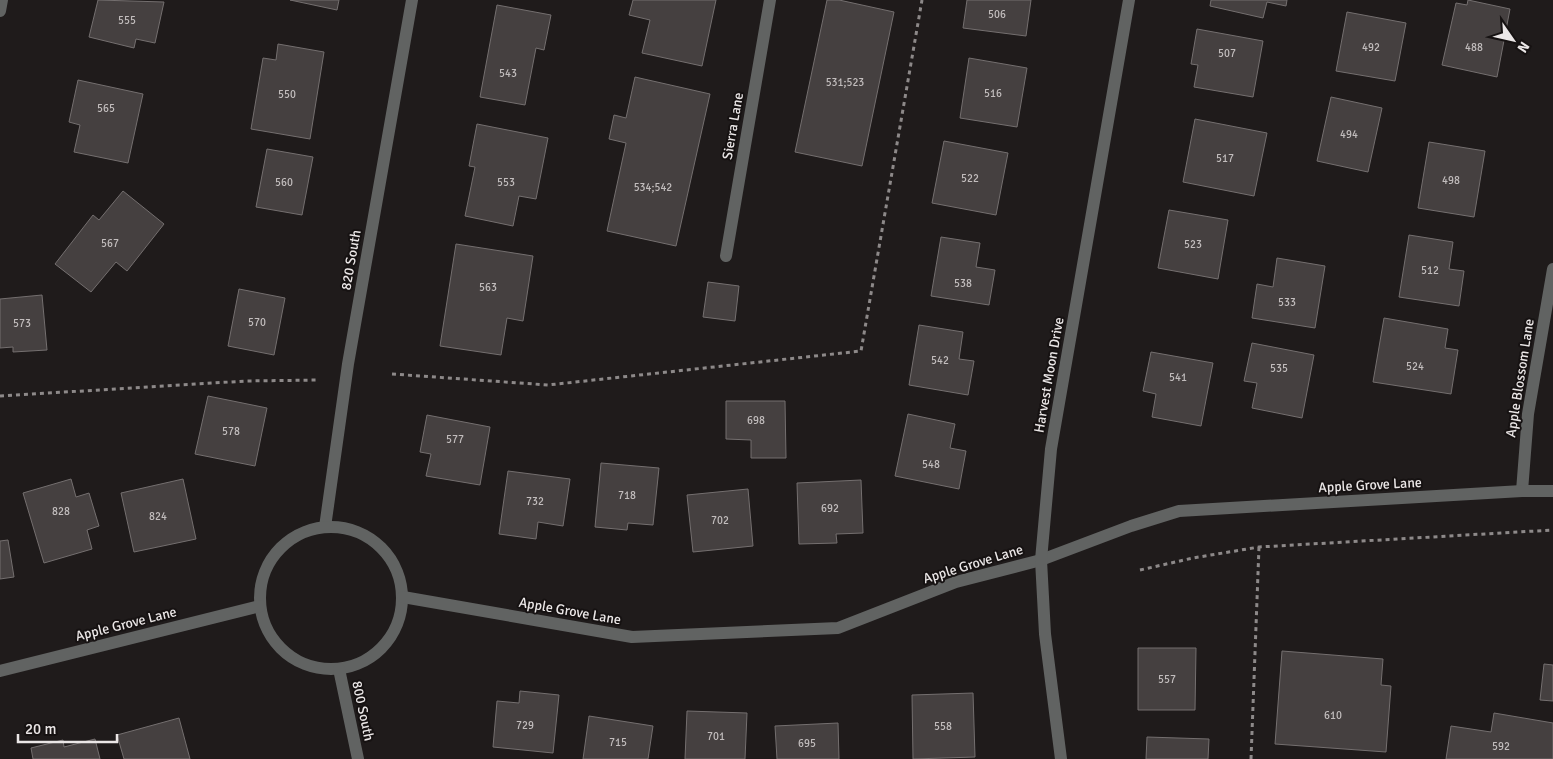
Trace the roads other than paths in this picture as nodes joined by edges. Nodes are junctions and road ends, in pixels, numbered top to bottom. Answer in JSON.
{"nodes":[{"id":1,"x":2,"y":0,"type":"edge"},
{"id":2,"x":412,"y":0,"type":"edge"},
{"id":3,"x":770,"y":0,"type":"edge"},
{"id":4,"x":1129,"y":0,"type":"edge"},
{"id":5,"x":0,"y":12,"type":"edge"},
{"id":6,"x":726,"y":256,"type":"dead end"},
{"id":7,"x":1553,"y":269,"type":"edge"},
{"id":8,"x":1522,"y":491,"type":"junction"},
{"id":9,"x":1553,"y":491,"type":"edge"},
{"id":10,"x":325,"y":527,"type":"junction"},
{"id":11,"x":1041,"y":560,"type":"junction"},
{"id":12,"x":403,"y":597,"type":"junction"},
{"id":13,"x":260,"y":606,"type":"junction"},
{"id":14,"x":339,"y":670,"type":"junction"},
{"id":15,"x":0,"y":671,"type":"edge"},
{"id":16,"x":358,"y":759,"type":"edge"},
{"id":17,"x":1061,"y":759,"type":"edge"}],
"edges":[{"from":1,"to":5,"type":"street"},
{"from":2,"to":10,"type":"street","name":"820 South"},
{"from":3,"to":6,"type":"street","name":"Sierra Lane"},
{"from":4,"to":11,"type":"street","name":"Harvest Moon Drive"},
{"from":7,"to":8,"type":"street","name":"Apple Blossom Lane"},
{"from":8,"to":9,"type":"street","name":"Apple Grove Lane"},
{"from":8,"to":11,"type":"street","name":"Apple Grove Lane"},
{"from":10,"to":12,"type":"street"},
{"from":10,"to":13,"type":"street"},
{"from":11,"to":12,"type":"street","name":"Apple Grove Lane"},
{"from":11,"to":17,"type":"street","name":"Harvest Moon Drive"},
{"from":12,"to":14,"type":"street"},
{"from":13,"to":14,"type":"street"},
{"from":13,"to":15,"type":"street","name":"Apple Grove Lane"},
{"from":14,"to":16,"type":"street","name":"800 South"}]}
